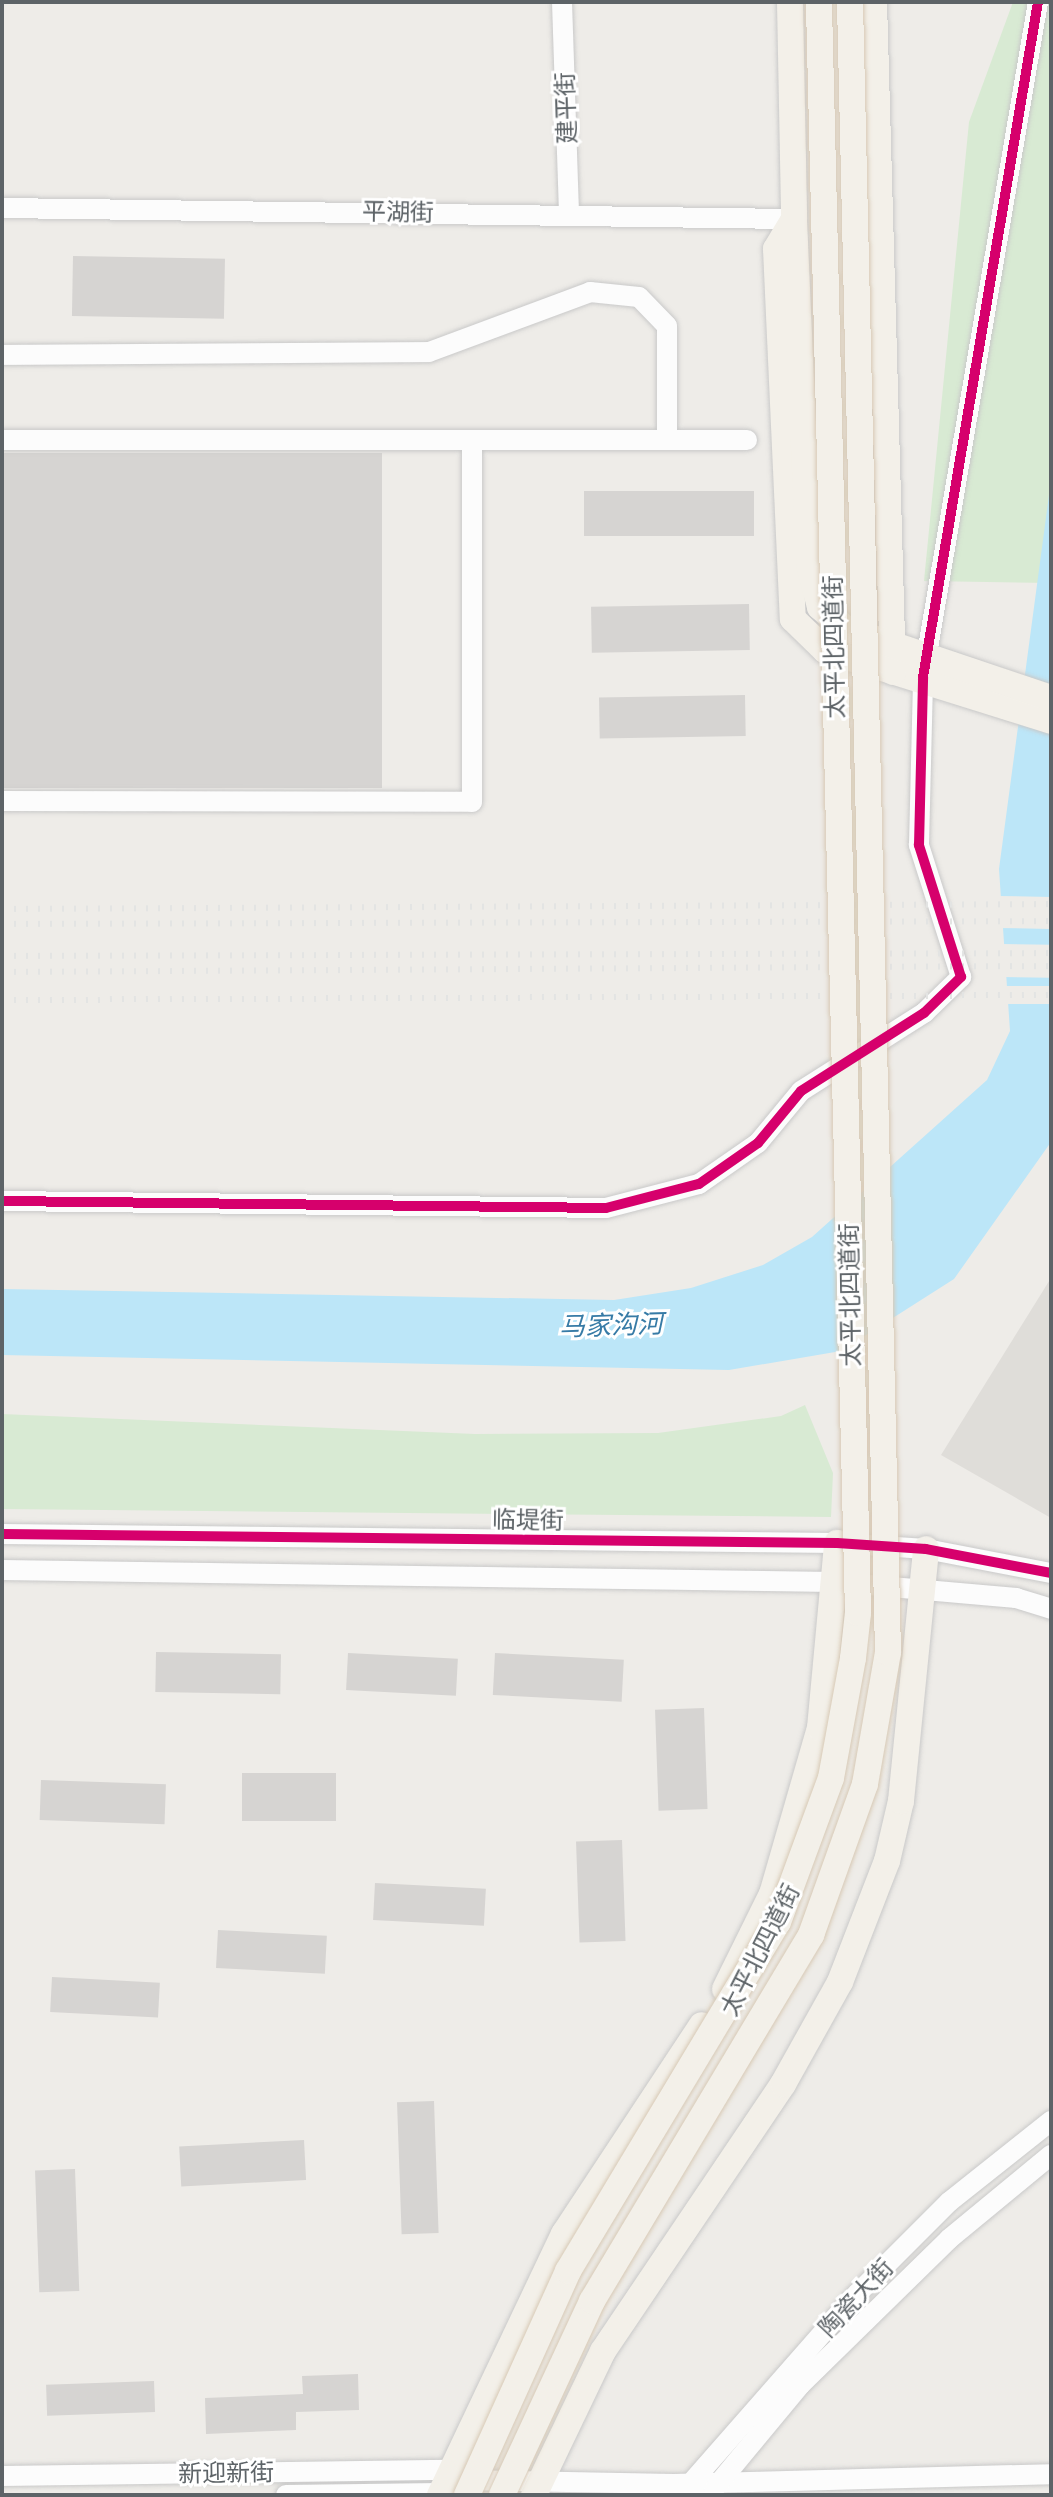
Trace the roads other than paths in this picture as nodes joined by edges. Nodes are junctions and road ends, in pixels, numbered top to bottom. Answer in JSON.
{"nodes":[{"id":1,"x":562,"y":2,"type":"edge"},
{"id":2,"x":790,"y":2,"type":"edge"},
{"id":3,"x":819,"y":2,"type":"edge"},
{"id":4,"x":850,"y":2,"type":"edge"},
{"id":5,"x":874,"y":2,"type":"edge"},
{"id":6,"x":1038,"y":2,"type":"edge"},
{"id":7,"x":2,"y":208,"type":"edge"},
{"id":8,"x":569,"y":214,"type":"junction"},
{"id":9,"x":794,"y":219,"type":"junction"},
{"id":10,"x":2,"y":355,"type":"edge"},
{"id":11,"x":2,"y":440,"type":"edge"},
{"id":12,"x":667,"y":440,"type":"junction"},
{"id":13,"x":747,"y":440,"type":"dead end"},
{"id":14,"x":472,"y":441,"type":"junction"},
{"id":15,"x":894,"y":659,"type":"junction"},
{"id":16,"x":924,"y":670,"type":"junction"},
{"id":17,"x":990,"y":690,"type":"junction"},
{"id":18,"x":1051,"y":698,"type":"edge"},
{"id":19,"x":1051,"y":721,"type":"edge"},
{"id":20,"x":2,"y":801,"type":"edge"},
{"id":21,"x":2,"y":1201,"type":"edge"},
{"id":22,"x":2,"y":1534,"type":"edge"},
{"id":23,"x":837,"y":1543,"type":"junction"},
{"id":24,"x":926,"y":1549,"type":"junction"},
{"id":25,"x":2,"y":1570,"type":"edge"},
{"id":26,"x":1051,"y":1573,"type":"edge"},
{"id":27,"x":834,"y":1582,"type":"junction"},
{"id":28,"x":924,"y":1592,"type":"junction"},
{"id":29,"x":1051,"y":1609,"type":"edge"},
{"id":30,"x":1051,"y":2121,"type":"edge"},
{"id":31,"x":1051,"y":2155,"type":"edge"},
{"id":32,"x":1051,"y":2474,"type":"edge"},
{"id":33,"x":2,"y":2476,"type":"edge"},
{"id":34,"x":449,"y":2486,"type":"edge"},
{"id":35,"x":536,"y":2488,"type":"edge"},
{"id":36,"x":713,"y":2489,"type":"edge"},
{"id":37,"x":685,"y":2490,"type":"edge"},
{"id":38,"x":286,"y":2495,"type":"edge"},
{"id":39,"x":502,"y":2495,"type":"edge"}],
"edges":[{"from":1,"to":8,"type":"street","name":"建平街"},
{"from":2,"to":9,"type":"main road"},
{"from":3,"to":34,"type":"main road","name":"太平北四道街","bridge":true},
{"from":4,"to":39,"type":"main road","name":"太平北四道街","bridge":true},
{"from":5,"to":15,"type":"main road"},
{"from":6,"to":16,"type":"street"},
{"from":7,"to":8,"type":"street","name":"平湖街"},
{"from":8,"to":9,"type":"street","name":"平湖街"},
{"from":9,"to":15,"type":"main road"},
{"from":10,"to":12,"type":"street"},
{"from":11,"to":14,"type":"street"},
{"from":12,"to":13,"type":"street"},
{"from":12,"to":14,"type":"street"},
{"from":14,"to":20,"type":"street"},
{"from":15,"to":16,"type":"main road"},
{"from":16,"to":17,"type":"main road"},
{"from":16,"to":21,"type":"street"},
{"from":17,"to":18,"type":"main road"},
{"from":17,"to":19,"type":"main road"},
{"from":22,"to":23,"type":"street","name":"临堤街"},
{"from":23,"to":24,"type":"street","name":"临堤街"},
{"from":23,"to":27,"type":"main road","name":"太平北四道街"},
{"from":24,"to":26,"type":"street","name":"临堤街"},
{"from":24,"to":28,"type":"main road"},
{"from":25,"to":27,"type":"street"},
{"from":27,"to":28,"type":"street"},
{"from":27,"to":34,"type":"main road","name":"太平北四道街"},
{"from":28,"to":29,"type":"street"},
{"from":28,"to":35,"type":"main road"},
{"from":30,"to":37,"type":"street","name":"陶瓷大街"},
{"from":31,"to":36,"type":"street","name":"陶瓷大街"},
{"from":32,"to":36,"type":"street"},
{"from":33,"to":34,"type":"street","name":"新迎新街"},
{"from":34,"to":35,"type":"street"},
{"from":34,"to":38,"type":"street","name":"新迎新街"},
{"from":35,"to":37,"type":"street"},
{"from":36,"to":37,"type":"street"}]}
